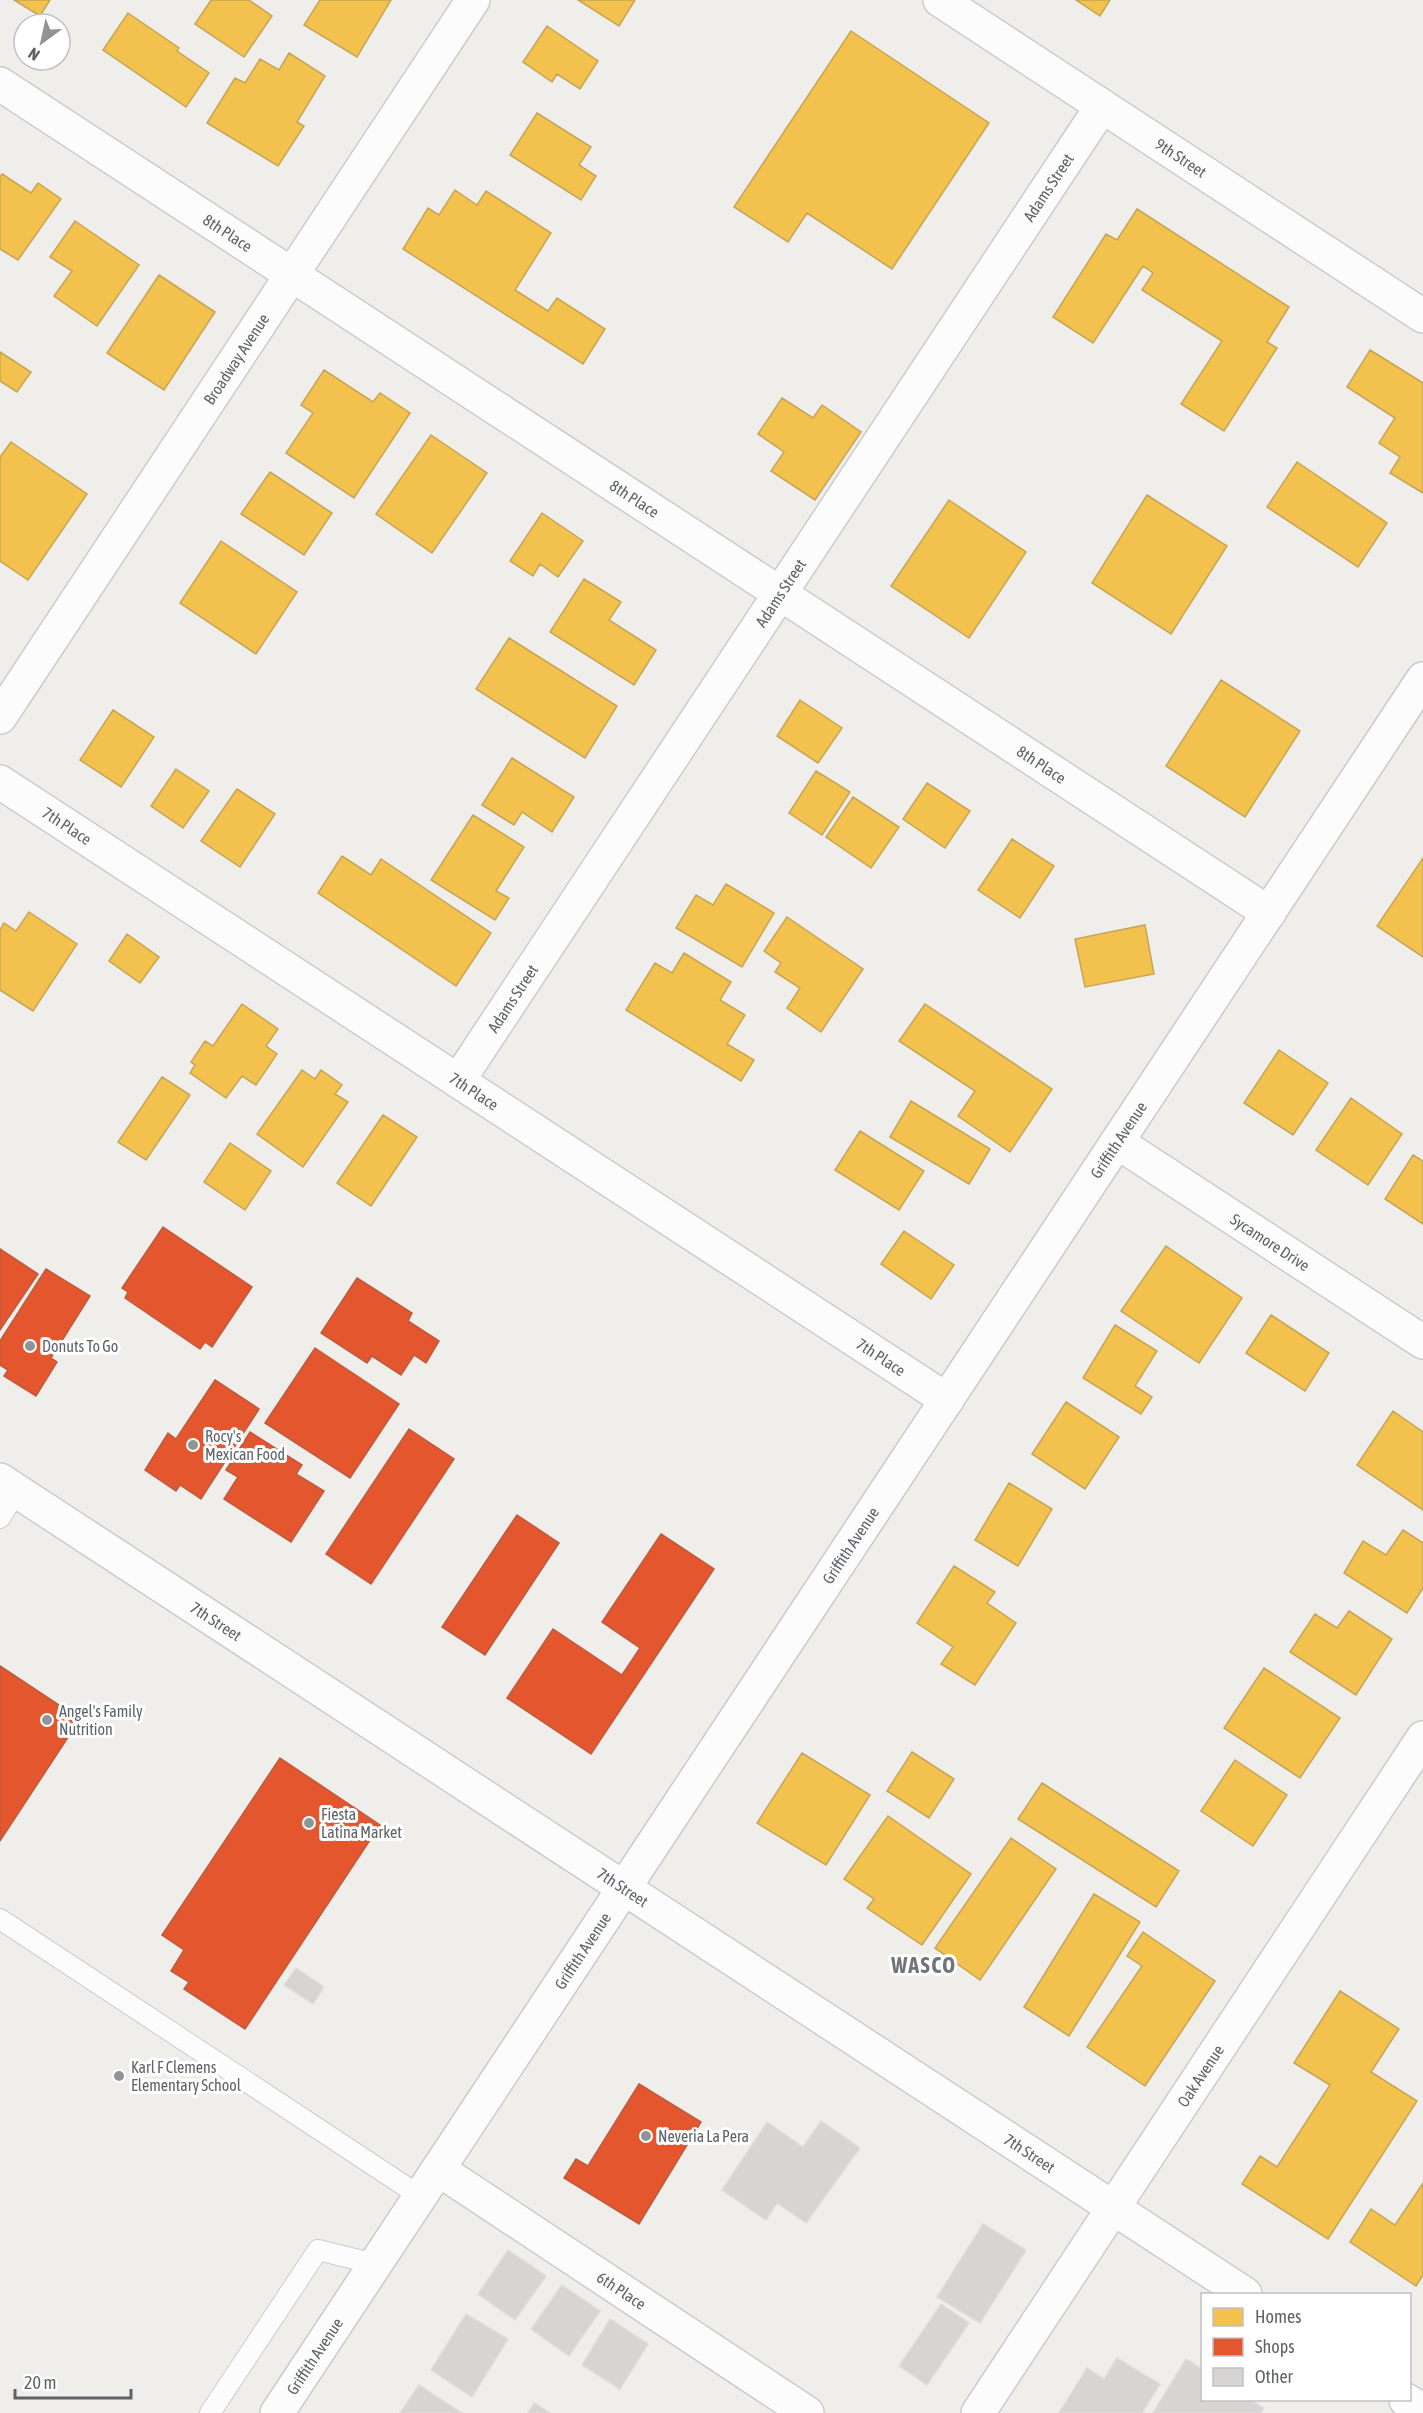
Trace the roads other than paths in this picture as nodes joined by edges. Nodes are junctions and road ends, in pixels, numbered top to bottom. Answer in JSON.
{"nodes":[{"id":1,"x":473,"y":0,"type":"edge"},
{"id":2,"x":940,"y":0,"type":"edge"},
{"id":3,"x":0,"y":84,"type":"edge"},
{"id":4,"x":1102,"y":106,"type":"junction"},
{"id":5,"x":291,"y":275,"type":"junction"},
{"id":6,"x":1423,"y":316,"type":"edge"},
{"id":7,"x":780,"y":594,"type":"junction"},
{"id":8,"x":1423,"y":679,"type":"edge"},
{"id":9,"x":0,"y":717,"type":"edge"},
{"id":10,"x":0,"y":782,"type":"edge"},
{"id":11,"x":1269,"y":913,"type":"junction"},
{"id":12,"x":458,"y":1082,"type":"junction"},
{"id":13,"x":1118,"y":1142,"type":"junction"},
{"id":14,"x":1423,"y":1342,"type":"edge"},
{"id":15,"x":947,"y":1400,"type":"junction"},
{"id":16,"x":6,"y":1496,"type":"edge"},
{"id":17,"x":1423,"y":1738,"type":"edge"},
{"id":18,"x":625,"y":1889,"type":"junction"},
{"id":19,"x":0,"y":1920,"type":"edge"},
{"id":20,"x":438,"y":2169,"type":"junction"},
{"id":21,"x":420,"y":2196,"type":"junction"},
{"id":22,"x":1113,"y":2208,"type":"junction"},
{"id":23,"x":375,"y":2264,"type":"junction"},
{"id":24,"x":1242,"y":2293,"type":"edge"},
{"id":25,"x":1408,"y":2401,"type":"edge"},
{"id":26,"x":1423,"y":2411,"type":"edge"},
{"id":27,"x":210,"y":2413,"type":"edge"},
{"id":28,"x":277,"y":2413,"type":"edge"},
{"id":29,"x":807,"y":2413,"type":"edge"},
{"id":30,"x":978,"y":2413,"type":"edge"}],
"edges":[{"from":1,"to":5,"type":"street","name":"Broadway Avenue"},
{"from":2,"to":4,"type":"street","name":"9th Street"},
{"from":3,"to":5,"type":"street","name":"8th Place"},
{"from":4,"to":6,"type":"street","name":"9th Street"},
{"from":4,"to":7,"type":"street","name":"Adams Street"},
{"from":5,"to":7,"type":"street","name":"8th Place"},
{"from":5,"to":9,"type":"street","name":"Broadway Avenue"},
{"from":7,"to":11,"type":"street","name":"8th Place"},
{"from":7,"to":12,"type":"street","name":"Adams Street"},
{"from":8,"to":11,"type":"street","name":"Griffith Avenue"},
{"from":10,"to":12,"type":"street","name":"7th Place"},
{"from":11,"to":13,"type":"street","name":"Griffith Avenue"},
{"from":12,"to":15,"type":"street","name":"7th Place"},
{"from":13,"to":14,"type":"street","name":"Sycamore Drive"},
{"from":13,"to":15,"type":"street","name":"Griffith Avenue"},
{"from":15,"to":18,"type":"street","name":"Griffith Avenue"},
{"from":16,"to":18,"type":"street","name":"7th Street"},
{"from":17,"to":22,"type":"street","name":"Oak Avenue"},
{"from":18,"to":20,"type":"street","name":"Griffith Avenue"},
{"from":18,"to":22,"type":"street","name":"7th Street"},
{"from":19,"to":21,"type":"lane"},
{"from":20,"to":21,"type":"street","name":"Griffith Avenue"},
{"from":20,"to":29,"type":"street","name":"6th Place"},
{"from":21,"to":23,"type":"street","name":"Griffith Avenue"},
{"from":22,"to":24,"type":"street","name":"7th Street"},
{"from":22,"to":30,"type":"street","name":"Oak Avenue"},
{"from":23,"to":27,"type":"lane"},
{"from":23,"to":28,"type":"street","name":"Griffith Avenue"},
{"from":25,"to":26,"type":"street"}]}
